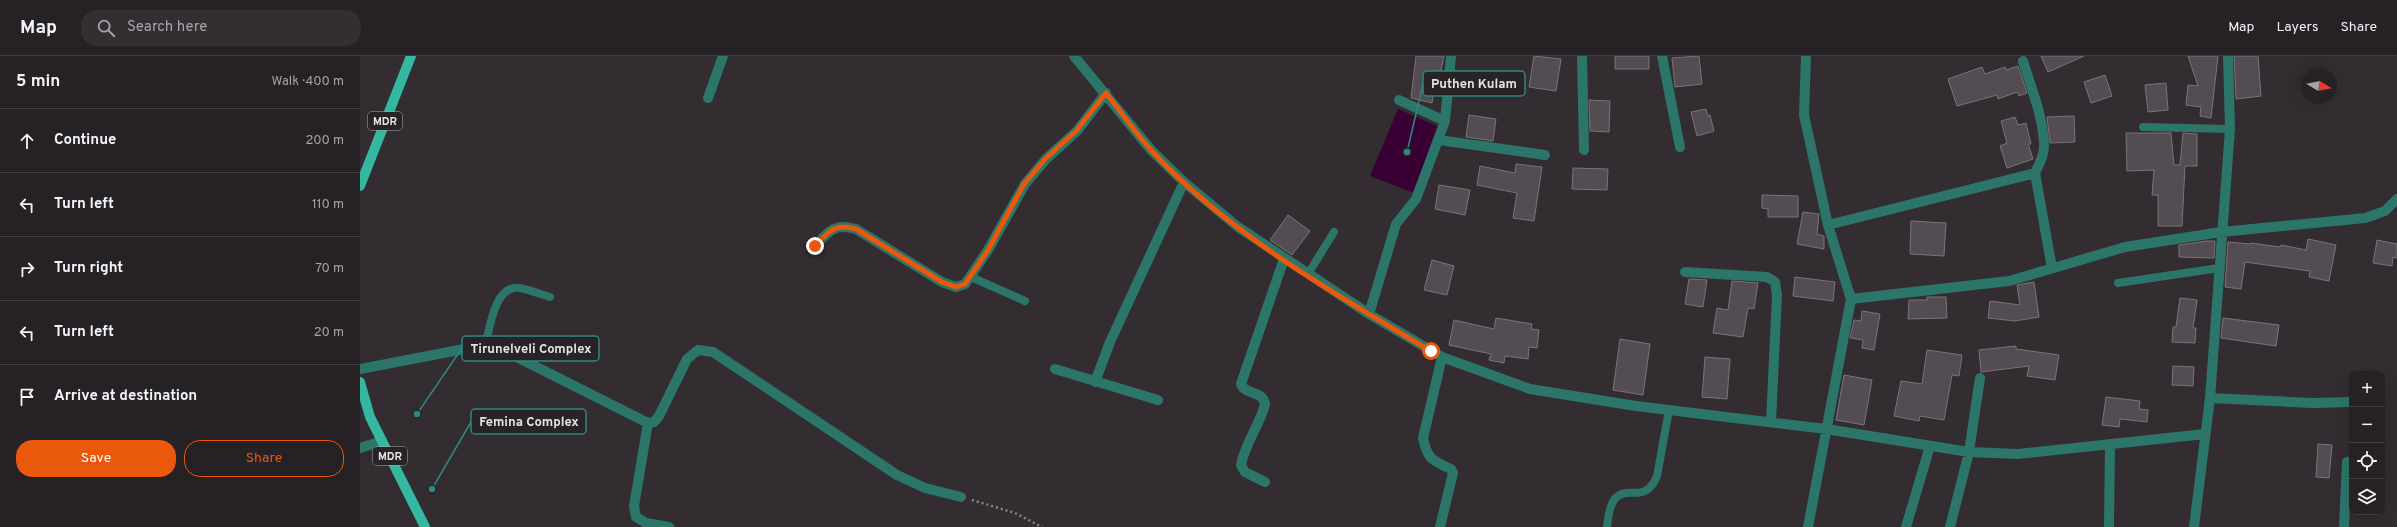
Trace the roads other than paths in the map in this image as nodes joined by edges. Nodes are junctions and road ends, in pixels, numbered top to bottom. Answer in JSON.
{"nodes":[{"id":1,"x":411,"y":56,"type":"edge"},
{"id":2,"x":723,"y":56,"type":"edge"},
{"id":3,"x":1074,"y":56,"type":"edge"},
{"id":4,"x":1451,"y":56,"type":"edge"},
{"id":5,"x":1582,"y":56,"type":"edge"},
{"id":6,"x":1662,"y":56,"type":"edge"},
{"id":7,"x":1806,"y":56,"type":"edge"},
{"id":8,"x":2228,"y":56,"type":"edge"},
{"id":9,"x":2023,"y":61,"type":"dead end"},
{"id":10,"x":1106,"y":93,"type":"junction"},
{"id":11,"x":708,"y":98,"type":"dead end"},
{"id":12,"x":1398,"y":100,"type":"dead end"},
{"id":13,"x":1445,"y":121,"type":"junction"},
{"id":14,"x":2143,"y":127,"type":"dead end"},
{"id":15,"x":2230,"y":129,"type":"junction"},
{"id":16,"x":1439,"y":140,"type":"junction"},
{"id":17,"x":1680,"y":147,"type":"dead end"},
{"id":18,"x":1584,"y":150,"type":"dead end"},
{"id":19,"x":1545,"y":155,"type":"dead end"},
{"id":20,"x":2035,"y":173,"type":"junction"},
{"id":21,"x":1184,"y":182,"type":"junction"},
{"id":22,"x":360,"y":186,"type":"edge"},
{"id":23,"x":2397,"y":199,"type":"edge"},
{"id":24,"x":1828,"y":225,"type":"junction"},
{"id":25,"x":1334,"y":232,"type":"dead end"},
{"id":26,"x":2221,"y":232,"type":"junction"},
{"id":27,"x":815,"y":246,"type":"dead end"},
{"id":28,"x":1284,"y":259,"type":"junction"},
{"id":29,"x":2052,"y":268,"type":"junction"},
{"id":30,"x":2219,"y":268,"type":"junction"},
{"id":31,"x":1685,"y":272,"type":"dead end"},
{"id":32,"x":1308,"y":274,"type":"junction"},
{"id":33,"x":971,"y":277,"type":"junction"},
{"id":34,"x":2118,"y":283,"type":"dead end"},
{"id":35,"x":550,"y":296,"type":"dead end"},
{"id":36,"x":1851,"y":299,"type":"junction"},
{"id":37,"x":1024,"y":301,"type":"dead end"},
{"id":38,"x":1369,"y":314,"type":"junction"},
{"id":39,"x":485,"y":346,"type":"junction"},
{"id":40,"x":1442,"y":357,"type":"junction"},
{"id":41,"x":360,"y":369,"type":"edge"},
{"id":42,"x":1055,"y":369,"type":"dead end"},
{"id":43,"x":1980,"y":378,"type":"dead end"},
{"id":44,"x":360,"y":382,"type":"edge"},
{"id":45,"x":1095,"y":382,"type":"junction"},
{"id":46,"x":2210,"y":398,"type":"junction"},
{"id":47,"x":1158,"y":400,"type":"dead end"},
{"id":48,"x":2349,"y":402,"type":"edge"},
{"id":49,"x":1669,"y":410,"type":"junction"},
{"id":50,"x":1771,"y":422,"type":"junction"},
{"id":51,"x":648,"y":423,"type":"junction"},
{"id":52,"x":1826,"y":428,"type":"junction"},
{"id":53,"x":2205,"y":434,"type":"junction"},
{"id":54,"x":382,"y":441,"type":"junction"},
{"id":55,"x":2110,"y":444,"type":"junction"},
{"id":56,"x":1930,"y":446,"type":"junction"},
{"id":57,"x":360,"y":448,"type":"edge"},
{"id":58,"x":1969,"y":452,"type":"junction"},
{"id":59,"x":2347,"y":462,"type":"dead end"},
{"id":60,"x":1265,"y":482,"type":"dead end"},
{"id":61,"x":961,"y":497,"type":"road end"},
{"id":62,"x":2109,"y":526,"type":"edge"},
{"id":63,"x":425,"y":527,"type":"edge"},
{"id":64,"x":670,"y":527,"type":"edge"},
{"id":65,"x":1440,"y":527,"type":"edge"},
{"id":66,"x":1606,"y":527,"type":"edge"},
{"id":67,"x":1808,"y":527,"type":"edge"},
{"id":68,"x":1906,"y":527,"type":"edge"},
{"id":69,"x":1950,"y":527,"type":"edge"},
{"id":70,"x":2194,"y":527,"type":"edge"},
{"id":71,"x":2344,"y":527,"type":"edge"}],
"edges":[{"from":1,"to":22,"type":"main road","number":"MDR"},
{"from":2,"to":11,"type":"street"},
{"from":3,"to":10,"type":"street"},
{"from":4,"to":13,"type":"street"},
{"from":5,"to":18,"type":"street"},
{"from":6,"to":17,"type":"street"},
{"from":7,"to":24,"type":"street"},
{"from":8,"to":15,"type":"street"},
{"from":9,"to":20,"type":"street"},
{"from":10,"to":21,"type":"street"},
{"from":10,"to":33,"type":"street"},
{"from":12,"to":13,"type":"street"},
{"from":13,"to":16,"type":"street"},
{"from":14,"to":15,"type":"lane"},
{"from":15,"to":26,"type":"street"},
{"from":16,"to":19,"type":"street"},
{"from":16,"to":38,"type":"street"},
{"from":20,"to":24,"type":"street"},
{"from":20,"to":29,"type":"street"},
{"from":21,"to":28,"type":"street"},
{"from":21,"to":45,"type":"street"},
{"from":23,"to":26,"type":"street"},
{"from":24,"to":36,"type":"street"},
{"from":25,"to":32,"type":"lane"},
{"from":26,"to":29,"type":"street"},
{"from":26,"to":30,"type":"street"},
{"from":27,"to":33,"type":"street"},
{"from":28,"to":32,"type":"street"},
{"from":28,"to":60,"type":"street"},
{"from":29,"to":36,"type":"street"},
{"from":30,"to":34,"type":"lane"},
{"from":30,"to":46,"type":"street"},
{"from":31,"to":50,"type":"street"},
{"from":32,"to":38,"type":"street"},
{"from":33,"to":37,"type":"lane"},
{"from":35,"to":39,"type":"lane"},
{"from":36,"to":52,"type":"street"},
{"from":38,"to":40,"type":"street"},
{"from":39,"to":41,"type":"street"},
{"from":39,"to":51,"type":"street"},
{"from":40,"to":49,"type":"street"},
{"from":40,"to":65,"type":"street"},
{"from":42,"to":45,"type":"street"},
{"from":43,"to":58,"type":"street"},
{"from":44,"to":54,"type":"main road","number":"MDR"},
{"from":45,"to":47,"type":"street"},
{"from":46,"to":48,"type":"street"},
{"from":46,"to":53,"type":"street"},
{"from":49,"to":50,"type":"street"},
{"from":49,"to":66,"type":"lane"},
{"from":50,"to":52,"type":"street"},
{"from":51,"to":61,"type":"street"},
{"from":51,"to":64,"type":"street"},
{"from":52,"to":56,"type":"street"},
{"from":52,"to":67,"type":"street"},
{"from":53,"to":55,"type":"street"},
{"from":53,"to":70,"type":"street"},
{"from":54,"to":57,"type":"street"},
{"from":54,"to":63,"type":"main road","number":"MDR"},
{"from":55,"to":58,"type":"street"},
{"from":55,"to":62,"type":"street"},
{"from":56,"to":58,"type":"street"},
{"from":56,"to":68,"type":"street"},
{"from":58,"to":69,"type":"street"},
{"from":59,"to":71,"type":"street"}]}
